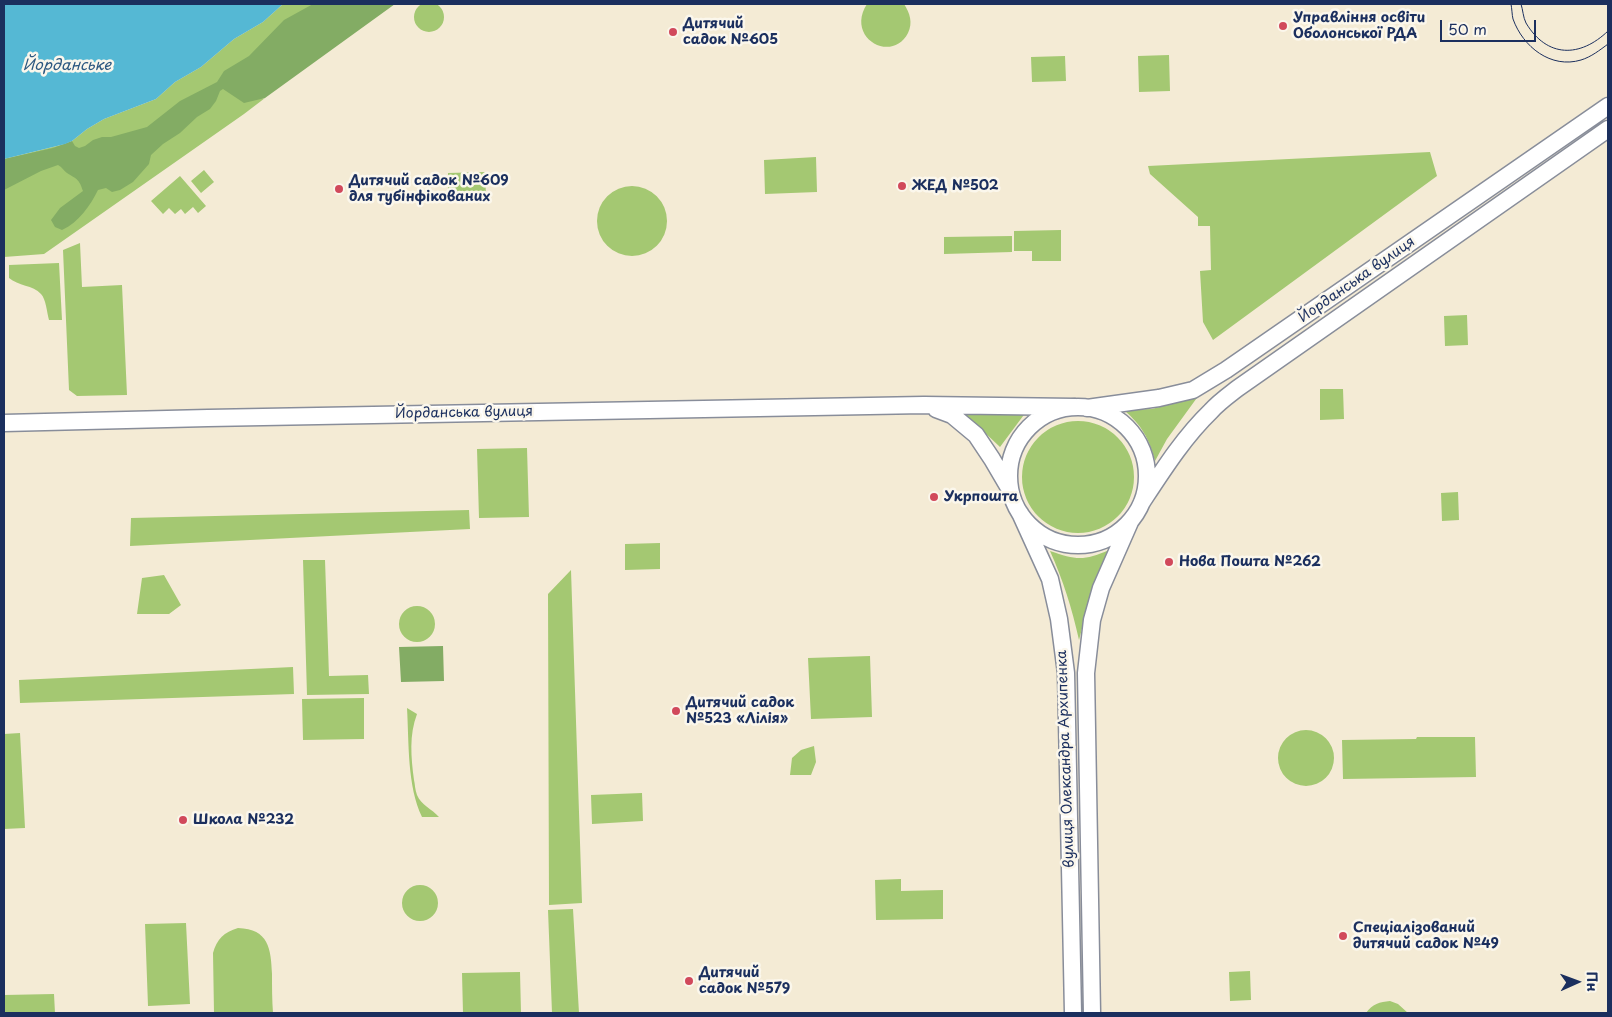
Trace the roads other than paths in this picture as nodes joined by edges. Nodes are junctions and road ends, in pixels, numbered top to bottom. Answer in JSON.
{"nodes":[{"id":1,"x":1608,"y":106,"type":"edge"},
{"id":2,"x":1608,"y":129,"type":"edge"},
{"id":3,"x":924,"y":405,"type":"junction"},
{"id":4,"x":1081,"y":408,"type":"junction"},
{"id":5,"x":4,"y":423,"type":"edge"},
{"id":6,"x":1011,"y":491,"type":"junction"},
{"id":7,"x":1142,"y":502,"type":"junction"},
{"id":8,"x":1020,"y":514,"type":"junction"},
{"id":9,"x":1130,"y":522,"type":"junction"},
{"id":10,"x":1073,"y":1013,"type":"edge"},
{"id":11,"x":1092,"y":1013,"type":"edge"}],
"edges":[{"from":1,"to":4,"type":"main road","name":"Йорданська вулиця"},
{"from":2,"to":7,"type":"main road","name":"Йорданська вулиця"},
{"from":3,"to":4,"type":"main road","name":"Йорданська вулиця"},
{"from":3,"to":5,"type":"main road","name":"Йорданська вулиця"},
{"from":3,"to":6,"type":"main road","name":"Йорданська вулиця"},
{"from":4,"to":6,"type":"main road"},
{"from":4,"to":7,"type":"main road"},
{"from":6,"to":8,"type":"main road"},
{"from":7,"to":9,"type":"main road"},
{"from":8,"to":9,"type":"main road"},
{"from":8,"to":10,"type":"main road","name":"вулиця Олександра Архипенка"},
{"from":9,"to":11,"type":"main road","name":"вулиця Олександра Архипенка"}]}
